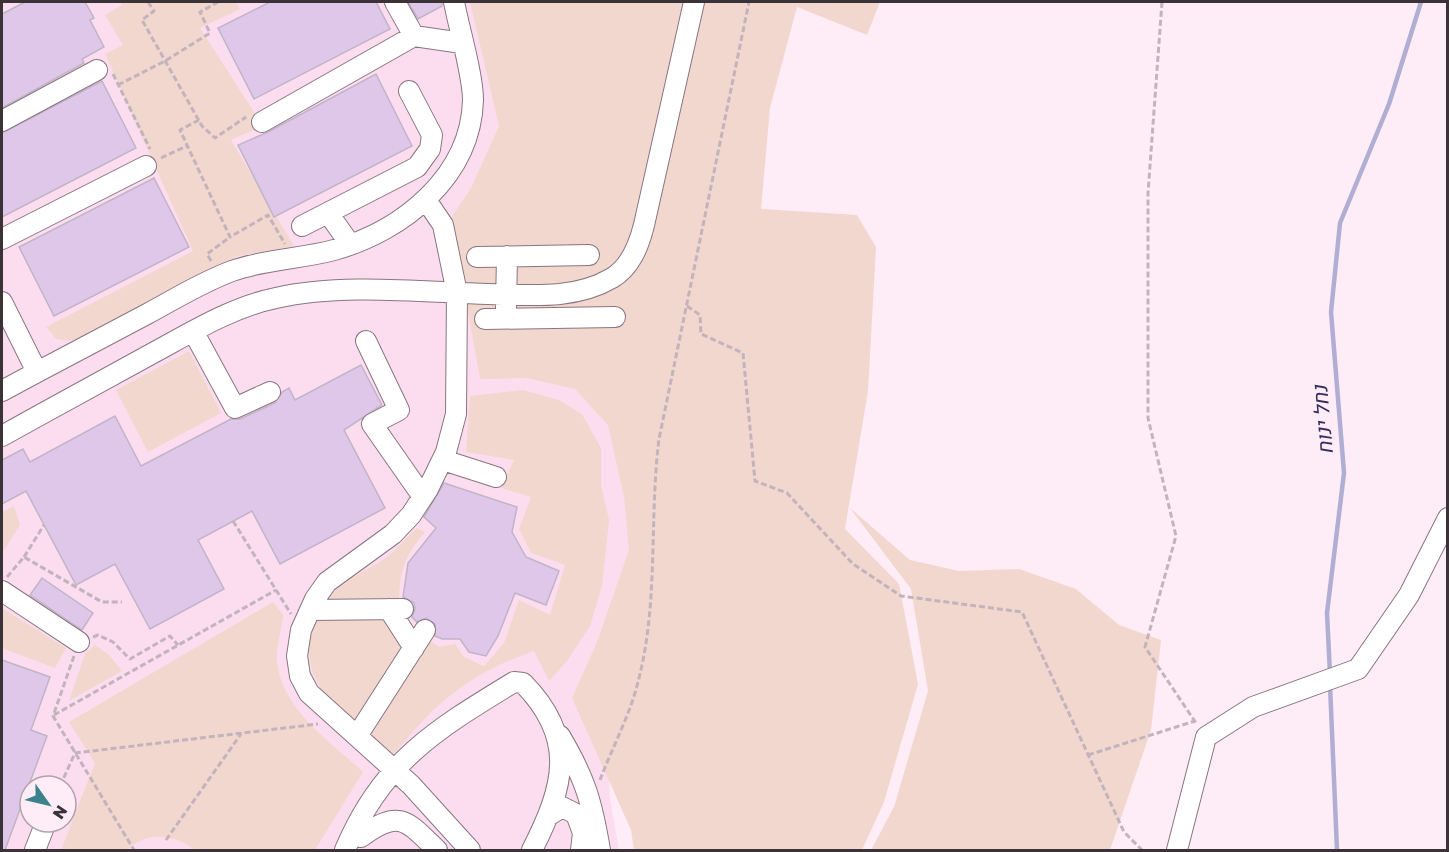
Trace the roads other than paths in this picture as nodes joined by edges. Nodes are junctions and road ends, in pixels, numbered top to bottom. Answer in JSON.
{"nodes":[{"id":1,"x":395,"y":2,"type":"edge"},
{"id":2,"x":454,"y":2,"type":"edge"},
{"id":3,"x":694,"y":2,"type":"edge"},
{"id":4,"x":414,"y":36,"type":"junction"},
{"id":5,"x":462,"y":43,"type":"junction"},
{"id":6,"x":97,"y":70,"type":"road end"},
{"id":7,"x":409,"y":91,"type":"dead end"},
{"id":8,"x":2,"y":121,"type":"edge"},
{"id":9,"x":262,"y":122,"type":"road end"},
{"id":10,"x":151,"y":163,"type":"road end"},
{"id":11,"x":426,"y":200,"type":"junction"},
{"id":12,"x":328,"y":213,"type":"junction"},
{"id":13,"x":302,"y":226,"type":"dead end"},
{"id":14,"x":2,"y":239,"type":"edge"},
{"id":15,"x":350,"y":244,"type":"junction"},
{"id":16,"x":589,"y":255,"type":"dead end"},
{"id":17,"x":507,"y":256,"type":"junction"},
{"id":18,"x":477,"y":257,"type":"dead end"},
{"id":19,"x":457,"y":293,"type":"junction"},
{"id":20,"x":506,"y":294,"type":"junction"},
{"id":21,"x":2,"y":302,"type":"edge"},
{"id":22,"x":615,"y":317,"type":"dead end"},
{"id":23,"x":506,"y":318,"type":"junction"},
{"id":24,"x":485,"y":319,"type":"dead end"},
{"id":25,"x":193,"y":331,"type":"junction"},
{"id":26,"x":366,"y":341,"type":"dead end"},
{"id":27,"x":37,"y":372,"type":"junction"},
{"id":28,"x":2,"y":391,"type":"edge"},
{"id":29,"x":270,"y":392,"type":"dead end"},
{"id":30,"x":2,"y":436,"type":"edge"},
{"id":31,"x":443,"y":460,"type":"junction"},
{"id":32,"x":496,"y":477,"type":"dead end"},
{"id":33,"x":423,"y":498,"type":"junction"},
{"id":34,"x":1448,"y":518,"type":"edge"},
{"id":35,"x":2,"y":591,"type":"edge"},
{"id":36,"x":310,"y":610,"type":"junction"},
{"id":37,"x":425,"y":630,"type":"dead end"},
{"id":38,"x":79,"y":642,"type":"road end"},
{"id":39,"x":414,"y":648,"type":"junction"},
{"id":40,"x":554,"y":725,"type":"junction"},
{"id":41,"x":357,"y":736,"type":"junction"},
{"id":42,"x":394,"y":770,"type":"junction"},
{"id":43,"x":548,"y":816,"type":"junction"},
{"id":44,"x":41,"y":834,"type":"edge"},
{"id":45,"x":358,"y":844,"type":"edge"},
{"id":46,"x":35,"y":850,"type":"edge"},
{"id":47,"x":345,"y":850,"type":"edge"},
{"id":48,"x":437,"y":850,"type":"edge"},
{"id":49,"x":470,"y":850,"type":"edge"},
{"id":50,"x":532,"y":850,"type":"edge"},
{"id":51,"x":581,"y":850,"type":"edge"},
{"id":52,"x":600,"y":850,"type":"edge"},
{"id":53,"x":1177,"y":850,"type":"edge"}],
"edges":[{"from":1,"to":4,"type":"street"},
{"from":2,"to":5,"type":"street"},
{"from":3,"to":20,"type":"street"},
{"from":4,"to":5,"type":"street"},
{"from":4,"to":9,"type":"street"},
{"from":5,"to":11,"type":"street"},
{"from":6,"to":8,"type":"street"},
{"from":7,"to":12,"type":"street"},
{"from":10,"to":14,"type":"street"},
{"from":11,"to":15,"type":"street"},
{"from":11,"to":19,"type":"street"},
{"from":12,"to":13,"type":"street"},
{"from":12,"to":15,"type":"street"},
{"from":15,"to":27,"type":"street"},
{"from":16,"to":17,"type":"street"},
{"from":17,"to":18,"type":"street"},
{"from":17,"to":20,"type":"street"},
{"from":19,"to":20,"type":"street"},
{"from":19,"to":25,"type":"street"},
{"from":19,"to":31,"type":"street"},
{"from":20,"to":23,"type":"street"},
{"from":21,"to":27,"type":"street"},
{"from":22,"to":23,"type":"street"},
{"from":23,"to":24,"type":"street"},
{"from":25,"to":29,"type":"street"},
{"from":25,"to":30,"type":"street"},
{"from":26,"to":33,"type":"street"},
{"from":27,"to":28,"type":"street"},
{"from":31,"to":32,"type":"street"},
{"from":31,"to":33,"type":"street"},
{"from":33,"to":36,"type":"street"},
{"from":34,"to":53,"type":"street"},
{"from":35,"to":38,"type":"street"},
{"from":36,"to":39,"type":"street"},
{"from":36,"to":41,"type":"street"},
{"from":37,"to":39,"type":"street"},
{"from":39,"to":41,"type":"street"},
{"from":40,"to":42,"type":"street"},
{"from":40,"to":43,"type":"street"},
{"from":40,"to":52,"type":"street"},
{"from":41,"to":42,"type":"street"},
{"from":42,"to":45,"type":"street"},
{"from":42,"to":47,"type":"street"},
{"from":42,"to":49,"type":"street"},
{"from":43,"to":50,"type":"street"},
{"from":43,"to":51,"type":"street"},
{"from":44,"to":46,"type":"street"},
{"from":45,"to":48,"type":"street"}]}
